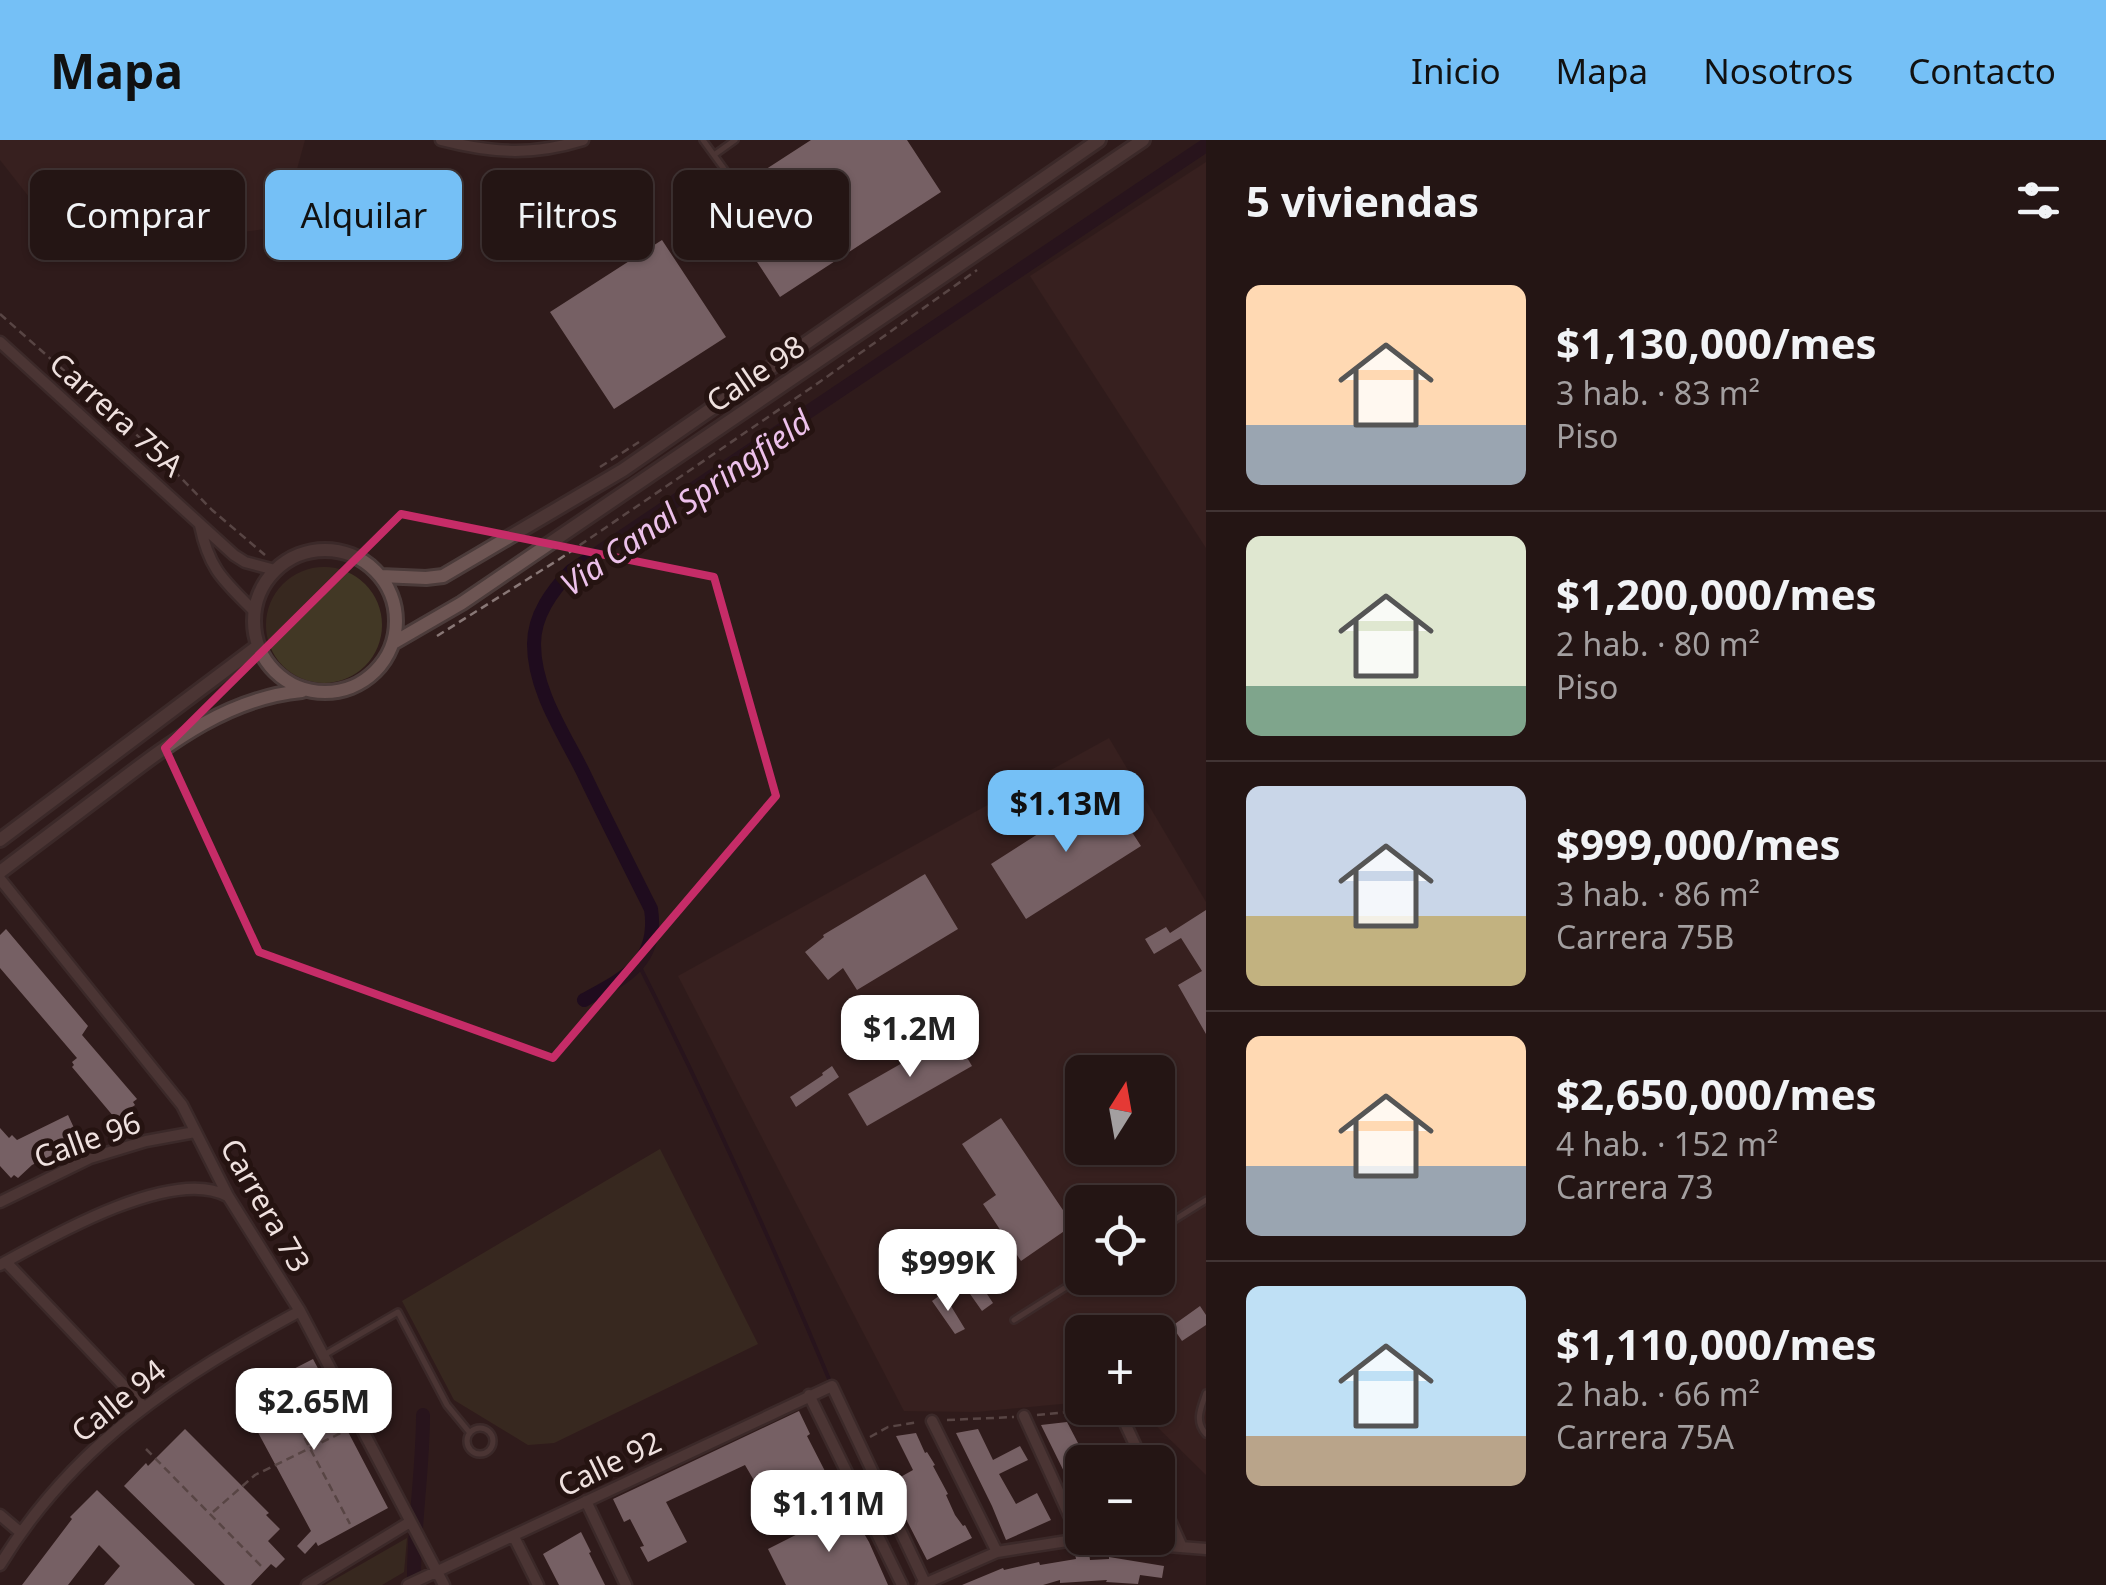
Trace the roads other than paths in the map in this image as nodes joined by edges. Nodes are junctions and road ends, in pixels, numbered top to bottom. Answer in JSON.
{"nodes":[{"id":1,"x":440,"y":140,"type":"edge"},
{"id":2,"x":583,"y":140,"type":"edge"},
{"id":3,"x":704,"y":140,"type":"edge"},
{"id":4,"x":735,"y":140,"type":"edge"},
{"id":5,"x":1099,"y":140,"type":"edge"},
{"id":6,"x":1143,"y":140,"type":"edge"},
{"id":7,"x":714,"y":155,"type":"junction"},
{"id":8,"x":725,"y":170,"type":"edge"},
{"id":9,"x":0,"y":342,"type":"edge"},
{"id":10,"x":200,"y":524,"type":"junction"},
{"id":11,"x":275,"y":570,"type":"junction"},
{"id":12,"x":380,"y":576,"type":"junction"},
{"id":13,"x":254,"y":611,"type":"junction"},
{"id":14,"x":394,"y":643,"type":"junction"},
{"id":15,"x":258,"y":646,"type":"junction"},
{"id":16,"x":309,"y":691,"type":"junction"},
{"id":17,"x":0,"y":840,"type":"edge"},
{"id":18,"x":0,"y":876,"type":"edge"},
{"id":19,"x":195,"y":1132,"type":"junction"},
{"id":20,"x":228,"y":1196,"type":"junction"},
{"id":21,"x":1206,"y":1200,"type":"edge"},
{"id":22,"x":0,"y":1202,"type":"edge"},
{"id":23,"x":1175,"y":1219,"type":"edge"},
{"id":24,"x":3,"y":1263,"type":"edge"},
{"id":25,"x":1065,"y":1288,"type":"edge"},
{"id":26,"x":300,"y":1311,"type":"junction"},
{"id":27,"x":1014,"y":1320,"type":"dead end"},
{"id":28,"x":324,"y":1355,"type":"junction"},
{"id":29,"x":1206,"y":1393,"type":"edge"},
{"id":30,"x":809,"y":1396,"type":"junction"},
{"id":31,"x":143,"y":1406,"type":"junction"},
{"id":32,"x":1024,"y":1416,"type":"road end"},
{"id":33,"x":932,"y":1421,"type":"road end"},
{"id":34,"x":470,"y":1432,"type":"junction"},
{"id":35,"x":1206,"y":1434,"type":"edge"},
{"id":36,"x":586,"y":1501,"type":"junction"},
{"id":37,"x":1065,"y":1506,"type":"edge"},
{"id":38,"x":0,"y":1515,"type":"edge"},
{"id":39,"x":412,"y":1525,"type":"junction"},
{"id":40,"x":20,"y":1532,"type":"junction"},
{"id":41,"x":1175,"y":1532,"type":"edge"},
{"id":42,"x":514,"y":1536,"type":"junction"},
{"id":43,"x":1065,"y":1541,"type":"edge"},
{"id":44,"x":1175,"y":1545,"type":"edge"},
{"id":45,"x":1181,"y":1545,"type":"junction"},
{"id":46,"x":1206,"y":1549,"type":"edge"},
{"id":47,"x":997,"y":1552,"type":"junction"},
{"id":48,"x":0,"y":1564,"type":"edge"},
{"id":49,"x":431,"y":1573,"type":"junction"},
{"id":50,"x":307,"y":1585,"type":"edge"},
{"id":51,"x":408,"y":1585,"type":"edge"},
{"id":52,"x":444,"y":1585,"type":"edge"},
{"id":53,"x":538,"y":1585,"type":"edge"},
{"id":54,"x":626,"y":1585,"type":"edge"},
{"id":55,"x":902,"y":1585,"type":"edge"},
{"id":56,"x":924,"y":1585,"type":"edge"}],
"edges":[{"from":1,"to":2,"type":"street"},
{"from":3,"to":7,"type":"lane"},
{"from":4,"to":7,"type":"lane"},
{"from":5,"to":12,"type":"street","name":"Calle 98"},
{"from":6,"to":14,"type":"street","name":"Calle 98"},
{"from":7,"to":8,"type":"lane"},
{"from":9,"to":10,"type":"street","name":"Carrera 75A"},
{"from":10,"to":11,"type":"street","name":"Carrera 75A"},
{"from":10,"to":13,"type":"street","name":"Carrera 75A"},
{"from":11,"to":12,"type":"street"},
{"from":11,"to":13,"type":"street"},
{"from":12,"to":14,"type":"street"},
{"from":13,"to":15,"type":"street"},
{"from":14,"to":16,"type":"street"},
{"from":15,"to":16,"type":"street"},
{"from":15,"to":17,"type":"street"},
{"from":16,"to":18,"type":"street"},
{"from":18,"to":19,"type":"street","name":"Carrera 73"},
{"from":19,"to":20,"type":"street","name":"Carrera 73"},
{"from":19,"to":22,"type":"street","name":"Calle 96"},
{"from":20,"to":24,"type":"street"},
{"from":20,"to":26,"type":"street","name":"Carrera 73"},
{"from":21,"to":23,"type":"lane"},
{"from":24,"to":31,"type":"street"},
{"from":25,"to":27,"type":"lane"},
{"from":26,"to":28,"type":"street","name":"Carrera 73"},
{"from":26,"to":31,"type":"street","name":"Calle 94"},
{"from":28,"to":34,"type":"lane"},
{"from":28,"to":39,"type":"street","name":"Carrera 73"},
{"from":29,"to":35,"type":"lane"},
{"from":30,"to":36,"type":"street","name":"Calle 92"},
{"from":30,"to":55,"type":"street"},
{"from":30,"to":56,"type":"street","name":"Calle 92"},
{"from":31,"to":40,"type":"street","name":"Calle 94"},
{"from":32,"to":37,"type":"street"},
{"from":33,"to":47,"type":"street"},
{"from":34,"to":34,"type":"lane"},
{"from":36,"to":42,"type":"street","name":"Calle 92"},
{"from":36,"to":54,"type":"street"},
{"from":38,"to":40,"type":"street"},
{"from":39,"to":49,"type":"street","name":"Carrera 73"},
{"from":39,"to":50,"type":"street"},
{"from":40,"to":48,"type":"street","name":"Calle 94"},
{"from":41,"to":45,"type":"street"},
{"from":42,"to":49,"type":"street","name":"Calle 92"},
{"from":42,"to":53,"type":"street"},
{"from":43,"to":47,"type":"street"},
{"from":44,"to":45,"type":"street"},
{"from":45,"to":46,"type":"street"},
{"from":47,"to":56,"type":"street"},
{"from":49,"to":51,"type":"street","name":"Calle 92"},
{"from":49,"to":52,"type":"street","name":"Carrera 73"}]}
